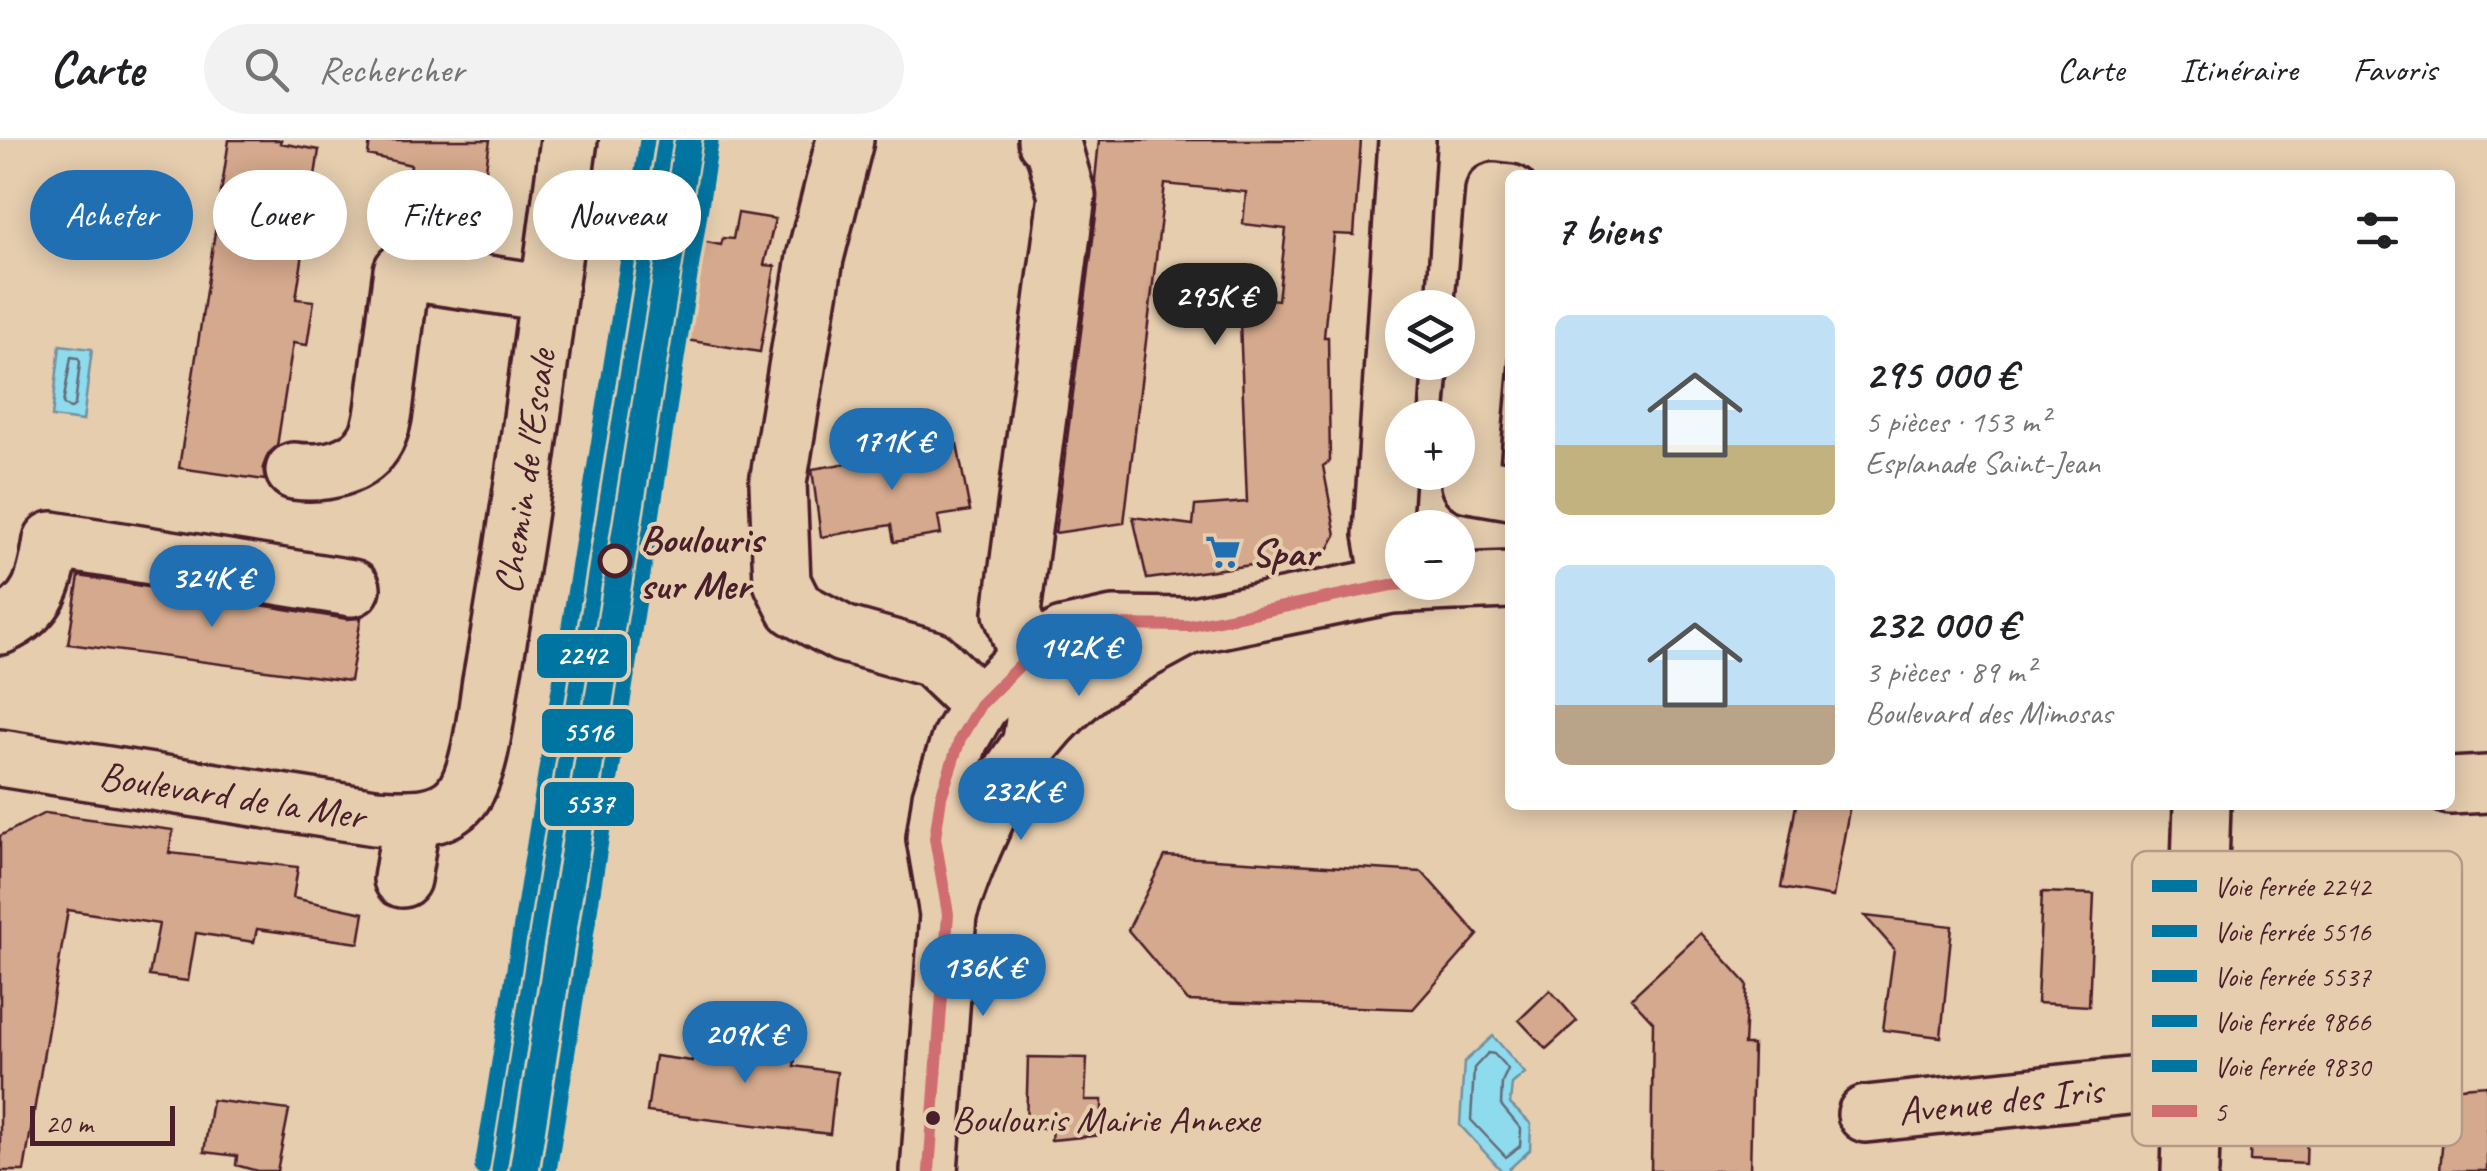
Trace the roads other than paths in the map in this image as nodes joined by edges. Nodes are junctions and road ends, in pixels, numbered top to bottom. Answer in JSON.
{"nodes":[{"id":1,"x":569,"y":140,"type":"edge"},
{"id":2,"x":845,"y":140,"type":"edge"},
{"id":3,"x":1046,"y":140,"type":"edge"},
{"id":4,"x":1407,"y":140,"type":"edge"},
{"id":5,"x":1505,"y":193,"type":"edge"},
{"id":6,"x":548,"y":293,"type":"junction"},
{"id":7,"x":294,"y":471,"type":"dead end"},
{"id":8,"x":1505,"y":489,"type":"edge"},
{"id":9,"x":1385,"y":551,"type":"edge"},
{"id":10,"x":1505,"y":580,"type":"edge"},
{"id":11,"x":1475,"y":581,"type":"edge"},
{"id":12,"x":1385,"y":587,"type":"edge"},
{"id":13,"x":352,"y":588,"type":"dead end"},
{"id":14,"x":0,"y":626,"type":"edge"},
{"id":15,"x":1045,"y":697,"type":"junction"},
{"id":16,"x":980,"y":705,"type":"junction"},
{"id":17,"x":0,"y":758,"type":"edge"},
{"id":18,"x":2487,"y":784,"type":"edge"},
{"id":19,"x":2455,"y":786,"type":"edge"},
{"id":20,"x":436,"y":808,"type":"junction"},
{"id":21,"x":2202,"y":810,"type":"edge"},
{"id":22,"x":2201,"y":851,"type":"edge"},
{"id":23,"x":402,"y":879,"type":"dead end"},
{"id":24,"x":948,"y":914,"type":"junction"},
{"id":25,"x":2132,"y":1086,"type":"edge"},
{"id":26,"x":1866,"y":1114,"type":"dead end"},
{"id":27,"x":2191,"y":1146,"type":"edge"},
{"id":28,"x":930,"y":1171,"type":"edge"},
{"id":29,"x":2190,"y":1171,"type":"edge"}],
"edges":[{"from":1,"to":6,"type":"street","name":"Chemin de l'Escale"},
{"from":2,"to":16,"type":"street"},
{"from":3,"to":15,"type":"street"},
{"from":4,"to":9,"type":"street"},
{"from":5,"to":8,"type":"street"},
{"from":6,"to":7,"type":"street"},
{"from":6,"to":20,"type":"street","name":"Chemin de l'Escale"},
{"from":10,"to":11,"type":"street"},
{"from":12,"to":15,"type":"street"},
{"from":13,"to":14,"type":"street"},
{"from":15,"to":16,"type":"street"},
{"from":15,"to":24,"type":"street"},
{"from":16,"to":24,"type":"street"},
{"from":17,"to":20,"type":"street","name":"Boulevard de la Mer"},
{"from":18,"to":19,"type":"street"},
{"from":20,"to":23,"type":"street","name":"Chemin de l'Escale"},
{"from":21,"to":22,"type":"street"},
{"from":24,"to":28,"type":"street"},
{"from":25,"to":26,"type":"street","name":"Avenue des Iris"},
{"from":27,"to":29,"type":"street"}]}
